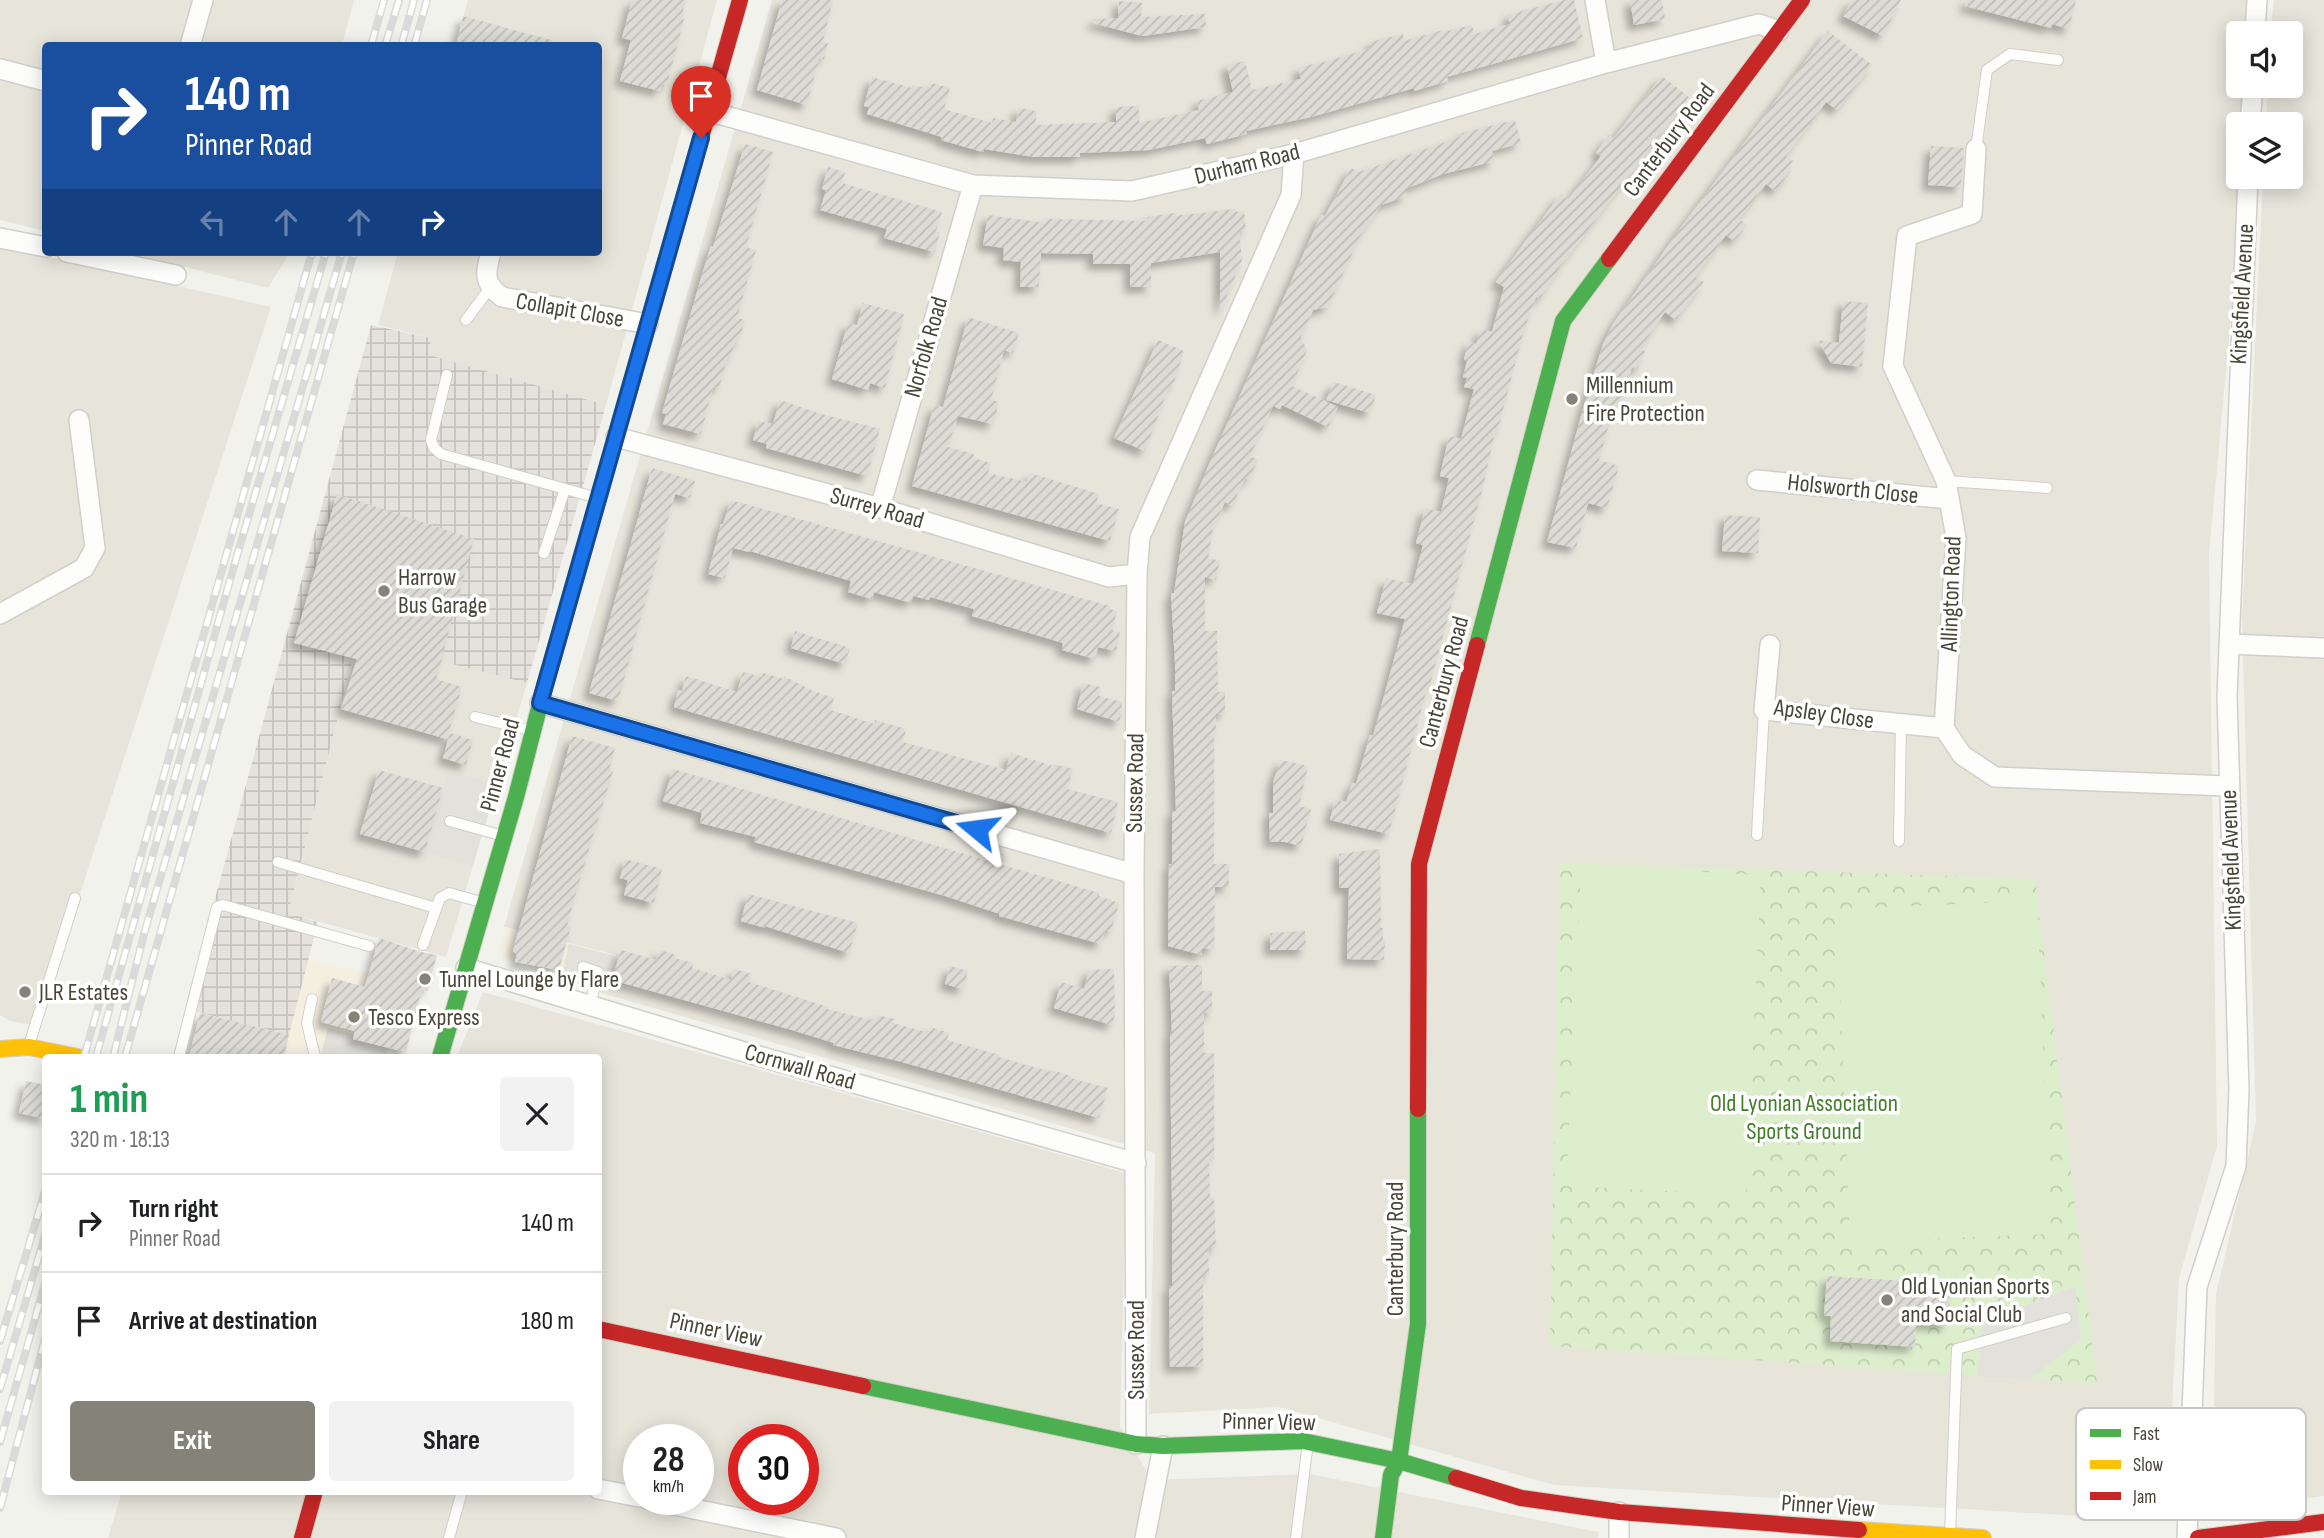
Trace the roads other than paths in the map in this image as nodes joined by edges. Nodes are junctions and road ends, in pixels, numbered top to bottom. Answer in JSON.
{"nodes":[{"id":1,"x":203,"y":0,"type":"edge"},
{"id":2,"x":740,"y":0,"type":"edge"},
{"id":3,"x":1594,"y":0,"type":"edge"},
{"id":4,"x":1802,"y":0,"type":"edge"},
{"id":5,"x":2257,"y":0,"type":"edge"},
{"id":6,"x":2256,"y":21,"type":"edge"},
{"id":7,"x":1779,"y":32,"type":"junction"},
{"id":8,"x":191,"y":42,"type":"edge"},
{"id":9,"x":2058,"y":60,"type":"dead end"},
{"id":10,"x":1606,"y":63,"type":"junction"},
{"id":11,"x":0,"y":69,"type":"edge"},
{"id":12,"x":42,"y":80,"type":"edge"},
{"id":13,"x":708,"y":111,"type":"junction"},
{"id":14,"x":1976,"y":149,"type":"joint"},
{"id":15,"x":1294,"y":154,"type":"junction"},
{"id":16,"x":973,"y":185,"type":"junction"},
{"id":17,"x":2248,"y":189,"type":"edge"},
{"id":18,"x":0,"y":238,"type":"edge"},
{"id":19,"x":42,"y":246,"type":"edge"},
{"id":20,"x":86,"y":256,"type":"edge"},
{"id":21,"x":490,"y":256,"type":"edge"},
{"id":22,"x":176,"y":275,"type":"dead end"},
{"id":23,"x":490,"y":288,"type":"junction"},
{"id":24,"x":466,"y":320,"type":"dead end"},
{"id":25,"x":648,"y":324,"type":"junction"},
{"id":26,"x":447,"y":375,"type":"dead end"},
{"id":27,"x":79,"y":420,"type":"dead end"},
{"id":28,"x":615,"y":437,"type":"junction"},
{"id":29,"x":1756,"y":480,"type":"dead end"},
{"id":30,"x":2046,"y":488,"type":"dead end"},
{"id":31,"x":565,"y":489,"type":"junction"},
{"id":32,"x":1947,"y":490,"type":"junction"},
{"id":33,"x":598,"y":498,"type":"junction"},
{"id":34,"x":880,"y":508,"type":"junction"},
{"id":35,"x":544,"y":554,"type":"dead end"},
{"id":36,"x":1137,"y":574,"type":"junction"},
{"id":37,"x":0,"y":614,"type":"edge"},
{"id":38,"x":2229,"y":644,"type":"junction"},
{"id":39,"x":1769,"y":645,"type":"dead end"},
{"id":40,"x":2324,"y":648,"type":"edge"},
{"id":41,"x":540,"y":703,"type":"junction"},
{"id":42,"x":1764,"y":710,"type":"junction"},
{"id":43,"x":475,"y":717,"type":"dead end"},
{"id":44,"x":1901,"y":724,"type":"junction"},
{"id":45,"x":1944,"y":728,"type":"junction"},
{"id":46,"x":533,"y":731,"type":"junction"},
{"id":47,"x":2228,"y":786,"type":"junction"},
{"id":48,"x":450,"y":821,"type":"dead end"},
{"id":49,"x":504,"y":835,"type":"junction"},
{"id":50,"x":1757,"y":835,"type":"dead end"},
{"id":51,"x":1899,"y":841,"type":"dead end"},
{"id":52,"x":278,"y":862,"type":"dead end"},
{"id":53,"x":1134,"y":874,"type":"junction"},
{"id":54,"x":75,"y":898,"type":"dead end"},
{"id":55,"x":484,"y":903,"type":"junction"},
{"id":56,"x":436,"y":908,"type":"junction"},
{"id":57,"x":423,"y":945,"type":"dead end"},
{"id":58,"x":369,"y":946,"type":"dead end"},
{"id":59,"x":583,"y":967,"type":"dead end"},
{"id":60,"x":466,"y":968,"type":"junction"},
{"id":61,"x":312,"y":999,"type":"dead end"},
{"id":62,"x":590,"y":1006,"type":"junction"},
{"id":63,"x":28,"y":1046,"type":"junction"},
{"id":64,"x":0,"y":1049,"type":"edge"},
{"id":65,"x":64,"y":1054,"type":"edge"},
{"id":66,"x":180,"y":1054,"type":"edge"},
{"id":67,"x":315,"y":1054,"type":"edge"},
{"id":68,"x":441,"y":1054,"type":"edge"},
{"id":69,"x":1136,"y":1163,"type":"junction"},
{"id":70,"x":2066,"y":1318,"type":"dead end"},
{"id":71,"x":602,"y":1330,"type":"edge"},
{"id":72,"x":2192,"y":1408,"type":"edge"},
{"id":73,"x":1308,"y":1442,"type":"junction"},
{"id":74,"x":1136,"y":1444,"type":"junction"},
{"id":75,"x":1163,"y":1446,"type":"junction"},
{"id":76,"x":1399,"y":1461,"type":"junction"},
{"id":77,"x":602,"y":1490,"type":"edge"},
{"id":78,"x":623,"y":1494,"type":"edge"},
{"id":79,"x":314,"y":1495,"type":"edge"},
{"id":80,"x":461,"y":1495,"type":"edge"},
{"id":81,"x":1619,"y":1512,"type":"junction"},
{"id":82,"x":714,"y":1513,"type":"edge"},
{"id":83,"x":2188,"y":1520,"type":"edge"},
{"id":84,"x":2324,"y":1522,"type":"edge"},
{"id":85,"x":1864,"y":1535,"type":"edge"},
{"id":86,"x":1950,"y":1536,"type":"junction"},
{"id":87,"x":302,"y":1538,"type":"edge"},
{"id":88,"x":449,"y":1538,"type":"edge"},
{"id":89,"x":836,"y":1538,"type":"edge"},
{"id":90,"x":1145,"y":1538,"type":"edge"},
{"id":91,"x":1296,"y":1538,"type":"edge"},
{"id":92,"x":1383,"y":1538,"type":"edge"},
{"id":93,"x":1619,"y":1538,"type":"edge"},
{"id":94,"x":1983,"y":1538,"type":"edge"},
{"id":95,"x":2187,"y":1538,"type":"edge"},
{"id":96,"x":2198,"y":1538,"type":"edge"}],
"edges":[{"from":1,"to":8,"type":"street"},
{"from":2,"to":13,"type":"street","name":"Pinner Road"},
{"from":3,"to":10,"type":"street"},
{"from":4,"to":7,"type":"street","name":"Canterbury Road"},
{"from":5,"to":6,"type":"street"},
{"from":7,"to":10,"type":"street","name":"Durham Road"},
{"from":7,"to":76,"type":"street","name":"Canterbury Road"},
{"from":9,"to":14,"type":"lane"},
{"from":10,"to":15,"type":"street","name":"Durham Road"},
{"from":11,"to":12,"type":"street"},
{"from":13,"to":16,"type":"street","name":"Durham Road"},
{"from":13,"to":25,"type":"street","name":"Pinner Road"},
{"from":14,"to":32,"type":"street","name":"Allington Road"},
{"from":15,"to":16,"type":"street","name":"Durham Road"},
{"from":15,"to":36,"type":"street","name":"Sussex Road"},
{"from":16,"to":34,"type":"street","name":"Norfolk Road"},
{"from":17,"to":38,"type":"street","name":"Kingsfield Avenue"},
{"from":18,"to":19,"type":"street"},
{"from":20,"to":22,"type":"street"},
{"from":21,"to":23,"type":"street","name":"Collapit Close"},
{"from":23,"to":24,"type":"lane"},
{"from":23,"to":25,"type":"street","name":"Collapit Close"},
{"from":25,"to":28,"type":"street","name":"Pinner Road"},
{"from":26,"to":31,"type":"lane"},
{"from":27,"to":37,"type":"street"},
{"from":28,"to":33,"type":"street","name":"Pinner Road"},
{"from":28,"to":34,"type":"street","name":"Surrey Road"},
{"from":29,"to":32,"type":"street","name":"Holsworth Close"},
{"from":30,"to":32,"type":"lane"},
{"from":31,"to":33,"type":"lane"},
{"from":31,"to":35,"type":"lane"},
{"from":32,"to":45,"type":"street","name":"Allington Road"},
{"from":33,"to":41,"type":"street","name":"Pinner Road"},
{"from":34,"to":36,"type":"street","name":"Surrey Road"},
{"from":36,"to":53,"type":"street","name":"Sussex Road"},
{"from":38,"to":40,"type":"street"},
{"from":38,"to":47,"type":"street","name":"Kingsfield Avenue"},
{"from":39,"to":42,"type":"street","name":"Apsley Close"},
{"from":41,"to":46,"type":"street","name":"Pinner Road"},
{"from":41,"to":53,"type":"street"},
{"from":42,"to":44,"type":"street","name":"Apsley Close"},
{"from":42,"to":50,"type":"lane"},
{"from":43,"to":46,"type":"lane"},
{"from":44,"to":45,"type":"street","name":"Apsley Close"},
{"from":44,"to":51,"type":"lane"},
{"from":45,"to":47,"type":"street"},
{"from":46,"to":49,"type":"street","name":"Pinner Road"},
{"from":47,"to":72,"type":"street","name":"Kingsfield Avenue"},
{"from":48,"to":49,"type":"lane"},
{"from":49,"to":55,"type":"street","name":"Pinner Road"},
{"from":52,"to":56,"type":"lane"},
{"from":53,"to":69,"type":"street","name":"Sussex Road"},
{"from":54,"to":63,"type":"lane"},
{"from":55,"to":56,"type":"lane"},
{"from":55,"to":60,"type":"street","name":"Pinner Road"},
{"from":56,"to":57,"type":"lane"},
{"from":58,"to":66,"type":"lane"},
{"from":59,"to":62,"type":"lane"},
{"from":60,"to":62,"type":"street","name":"Cornwall Road"},
{"from":60,"to":68,"type":"street","name":"Pinner Road"},
{"from":61,"to":67,"type":"lane"},
{"from":62,"to":69,"type":"street","name":"Cornwall Road"},
{"from":63,"to":64,"type":"street"},
{"from":63,"to":65,"type":"street"},
{"from":69,"to":74,"type":"street","name":"Sussex Road"},
{"from":70,"to":86,"type":"lane"},
{"from":71,"to":74,"type":"street","name":"Pinner View"},
{"from":73,"to":75,"type":"street","name":"Pinner View"},
{"from":73,"to":76,"type":"street","name":"Pinner View"},
{"from":73,"to":91,"type":"lane"},
{"from":74,"to":75,"type":"street","name":"Pinner View"},
{"from":75,"to":90,"type":"street"},
{"from":76,"to":81,"type":"street","name":"Pinner View"},
{"from":76,"to":92,"type":"street","name":"Canterbury Road"},
{"from":77,"to":78,"type":"street"},
{"from":79,"to":87,"type":"street"},
{"from":80,"to":88,"type":"lane"},
{"from":81,"to":85,"type":"street","name":"Pinner View"},
{"from":81,"to":93,"type":"street"},
{"from":82,"to":89,"type":"street"},
{"from":83,"to":95,"type":"street","name":"Kingsfield Avenue"},
{"from":84,"to":96,"type":"street"},
{"from":85,"to":86,"type":"street","name":"Pinner View"},
{"from":86,"to":94,"type":"street","name":"Pinner View"}]}
